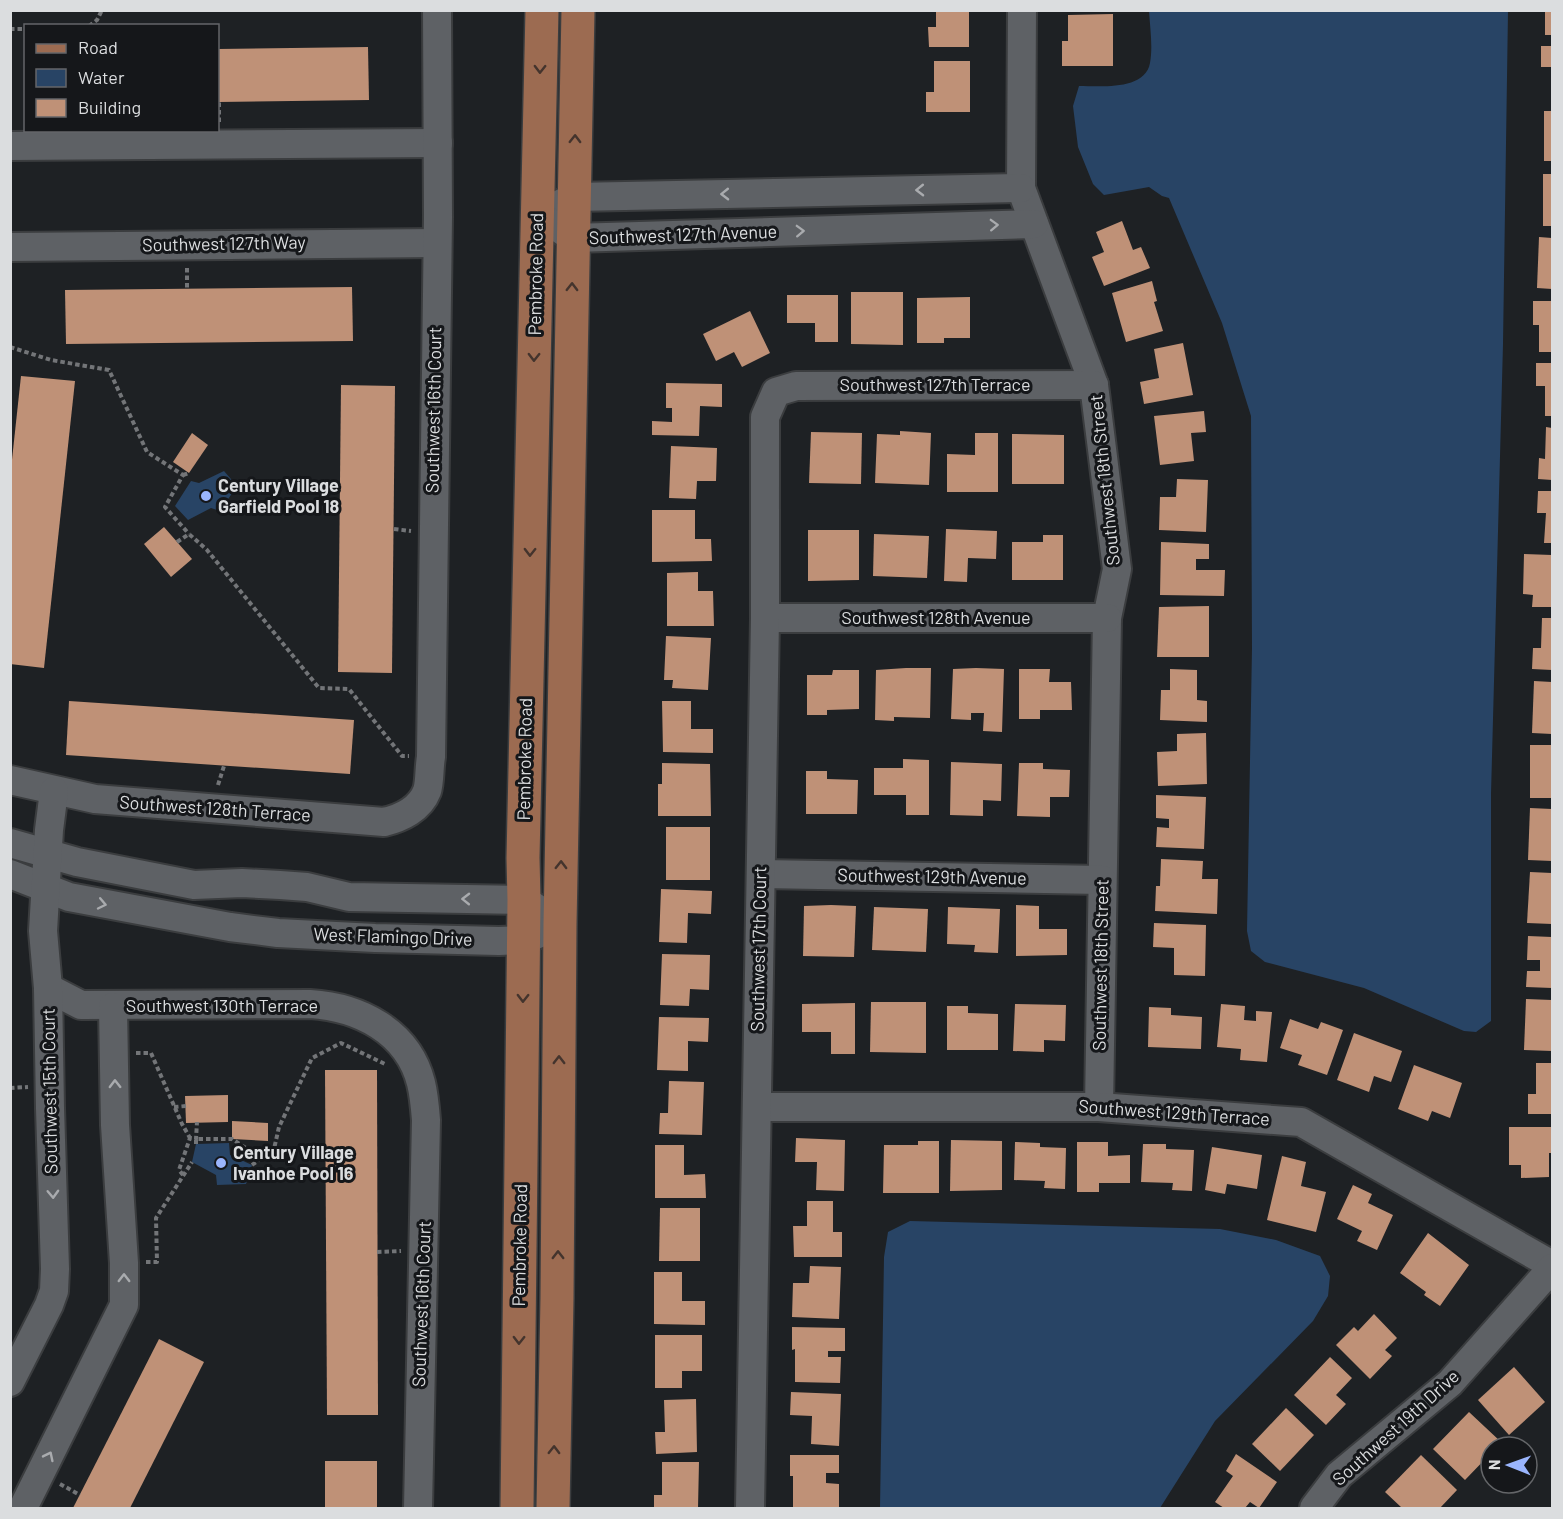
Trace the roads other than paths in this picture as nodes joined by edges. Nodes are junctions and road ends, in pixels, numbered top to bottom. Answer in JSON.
{"nodes":[{"id":1,"x":437,"y":10,"type":"edge"},
{"id":2,"x":542,"y":10,"type":"edge"},
{"id":3,"x":578,"y":10,"type":"edge"},
{"id":4,"x":1022,"y":10,"type":"edge"},
{"id":5,"x":438,"y":143,"type":"junction"},
{"id":6,"x":10,"y":146,"type":"edge"},
{"id":7,"x":1021,"y":189,"type":"junction"},
{"id":8,"x":574,"y":197,"type":"junction"},
{"id":9,"x":538,"y":214,"type":"junction"},
{"id":10,"x":1034,"y":224,"type":"junction"},
{"id":11,"x":573,"y":238,"type":"junction"},
{"id":12,"x":436,"y":243,"type":"junction"},
{"id":13,"x":10,"y":247,"type":"edge"},
{"id":14,"x":1095,"y":385,"type":"junction"},
{"id":15,"x":776,"y":392,"type":"joint"},
{"id":16,"x":765,"y":618,"type":"junction"},
{"id":17,"x":1107,"y":618,"type":"junction"},
{"id":18,"x":10,"y":780,"type":"edge"},
{"id":19,"x":54,"y":791,"type":"junction"},
{"id":20,"x":416,"y":806,"type":"joint"},
{"id":21,"x":10,"y":843,"type":"edge"},
{"id":22,"x":48,"y":852,"type":"junction"},
{"id":23,"x":10,"y":874,"type":"edge"},
{"id":24,"x":761,"y":874,"type":"junction"},
{"id":25,"x":1102,"y":879,"type":"junction"},
{"id":26,"x":194,"y":885,"type":"junction"},
{"id":27,"x":46,"y":889,"type":"junction"},
{"id":28,"x":264,"y":897,"type":"junction"},
{"id":29,"x":349,"y":897,"type":"junction"},
{"id":30,"x":524,"y":900,"type":"junction"},
{"id":31,"x":560,"y":924,"type":"junction"},
{"id":32,"x":262,"y":930,"type":"junction"},
{"id":33,"x":347,"y":936,"type":"junction"},
{"id":34,"x":524,"y":940,"type":"junction"},
{"id":35,"x":48,"y":988,"type":"junction"},
{"id":36,"x":113,"y":1006,"type":"junction"},
{"id":37,"x":424,"y":1099,"type":"joint"},
{"id":38,"x":757,"y":1107,"type":"junction"},
{"id":39,"x":1099,"y":1107,"type":"junction"},
{"id":40,"x":1552,"y":1266,"type":"edge"},
{"id":41,"x":10,"y":1382,"type":"edge"},
{"id":42,"x":23,"y":1509,"type":"edge"},
{"id":43,"x":418,"y":1509,"type":"edge"},
{"id":44,"x":517,"y":1509,"type":"edge"},
{"id":45,"x":553,"y":1509,"type":"edge"},
{"id":46,"x":750,"y":1509,"type":"edge"},
{"id":47,"x":1314,"y":1509,"type":"edge"}],
"edges":[{"from":1,"to":5,"type":"street","name":"Southwest 16th Court"},
{"from":2,"to":9,"type":"main road","name":"Pembroke Road","one_way":true},
{"from":8,"to":3,"type":"main road","name":"Pembroke Road","one_way":true},
{"from":4,"to":7,"type":"street","name":"Southwest 18th Street"},
{"from":5,"to":6,"type":"street"},
{"from":5,"to":12,"type":"street","name":"Southwest 16th Court"},
{"from":7,"to":8,"type":"street","one_way":true},
{"from":7,"to":10,"type":"street","name":"Southwest 18th Street"},
{"from":8,"to":9,"type":"street"},
{"from":8,"to":11,"type":"main road","name":"Pembroke Road"},
{"from":9,"to":11,"type":"street","name":"Southwest 127th Avenue"},
{"from":9,"to":30,"type":"main road","name":"Pembroke Road","one_way":true},
{"from":11,"to":10,"type":"street","name":"Southwest 127th Avenue","one_way":true},
{"from":10,"to":14,"type":"street","name":"Southwest 18th Street"},
{"from":31,"to":11,"type":"main road","name":"Pembroke Road","one_way":true},
{"from":12,"to":13,"type":"street","name":"Southwest 127th Way"},
{"from":12,"to":20,"type":"street","name":"Southwest 16th Court"},
{"from":14,"to":15,"type":"street","name":"Southwest 127th Terrace"},
{"from":14,"to":17,"type":"street","name":"Southwest 18th Street"},
{"from":15,"to":16,"type":"street","name":"Southwest 17th Court"},
{"from":16,"to":17,"type":"street","name":"Southwest 128th Avenue"},
{"from":16,"to":24,"type":"street","name":"Southwest 17th Court"},
{"from":17,"to":25,"type":"street","name":"Southwest 18th Street"},
{"from":18,"to":19,"type":"street","name":"Southwest 128th Terrace"},
{"from":19,"to":20,"type":"street","name":"Southwest 128th Terrace"},
{"from":19,"to":22,"type":"street","name":"Southwest 15th Court"},
{"from":21,"to":22,"type":"street","name":"West Flamingo Drive"},
{"from":22,"to":26,"type":"street","name":"West Flamingo Drive"},
{"from":22,"to":27,"type":"street","name":"Southwest 15th Court"},
{"from":23,"to":27,"type":"street","name":"West Flamingo Drive"},
{"from":24,"to":25,"type":"street","name":"Southwest 129th Avenue"},
{"from":24,"to":38,"type":"street","name":"Southwest 17th Court"},
{"from":25,"to":39,"type":"street","name":"Southwest 18th Street"},
{"from":26,"to":28,"type":"street","name":"West Flamingo Drive"},
{"from":26,"to":29,"type":"street","name":"West Flamingo Drive"},
{"from":27,"to":32,"type":"street","name":"West Flamingo Drive","one_way":true},
{"from":27,"to":35,"type":"street","name":"Southwest 15th Court"},
{"from":28,"to":29,"type":"street","name":"West Flamingo Drive"},
{"from":28,"to":32,"type":"street"},
{"from":30,"to":29,"type":"street","name":"West Flamingo Drive","one_way":true},
{"from":29,"to":33,"type":"street"},
{"from":30,"to":31,"type":"street"},
{"from":30,"to":34,"type":"main road","name":"Pembroke Road"},
{"from":31,"to":34,"type":"street","name":"West Flamingo Drive"},
{"from":45,"to":31,"type":"main road","name":"Pembroke Road","one_way":true},
{"from":32,"to":33,"type":"street","name":"West Flamingo Drive"},
{"from":33,"to":34,"type":"street","name":"West Flamingo Drive"},
{"from":34,"to":44,"type":"main road","name":"Pembroke Road","one_way":true},
{"from":35,"to":36,"type":"street","name":"Southwest 130th Terrace"},
{"from":35,"to":41,"type":"street","name":"Southwest 15th Court","one_way":true},
{"from":36,"to":37,"type":"street","name":"Southwest 130th Terrace"},
{"from":42,"to":36,"type":"street","one_way":true},
{"from":37,"to":43,"type":"street","name":"Southwest 16th Court"},
{"from":38,"to":39,"type":"street","name":"Southwest 129th Terrace"},
{"from":38,"to":46,"type":"street","name":"Southwest 17th Court"},
{"from":39,"to":40,"type":"street","name":"Southwest 129th Terrace"},
{"from":40,"to":47,"type":"street","name":"Southwest 19th Drive"}]}
